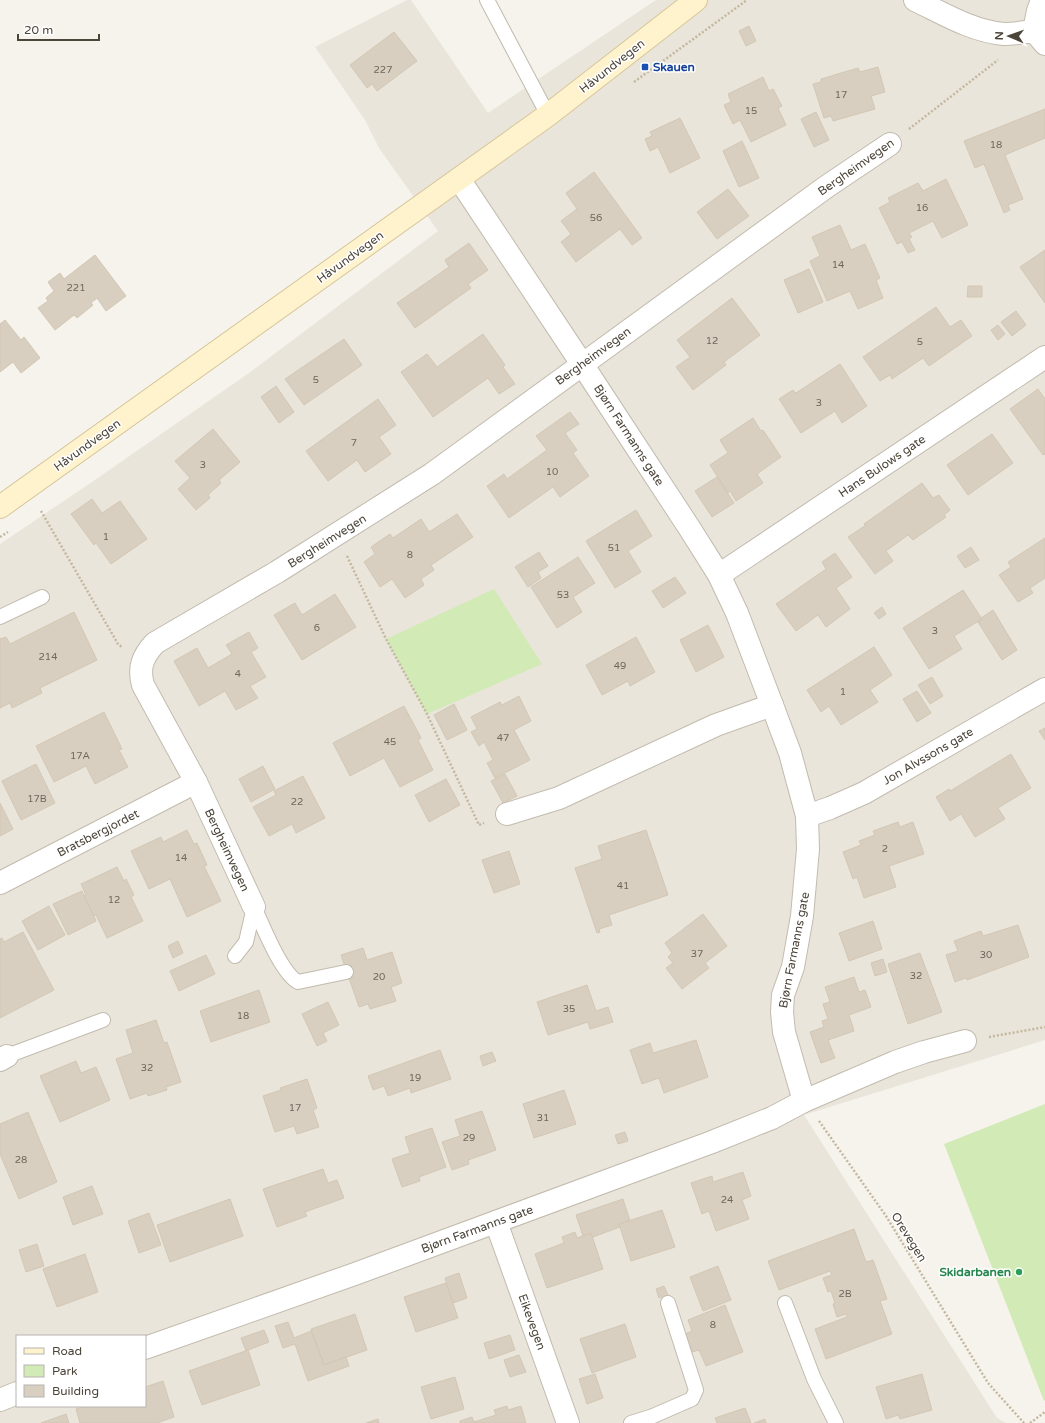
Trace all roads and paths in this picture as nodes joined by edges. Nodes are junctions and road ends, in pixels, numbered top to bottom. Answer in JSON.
{"nodes":[{"id":1,"x":488,"y":0,"type":"edge"},
{"id":2,"x":696,"y":0,"type":"edge"},
{"id":3,"x":915,"y":0,"type":"edge"},
{"id":4,"x":1042,"y":0,"type":"edge"},
{"id":5,"x":1040,"y":38,"type":"edge"},
{"id":6,"x":1003,"y":56,"type":"dead end"},
{"id":7,"x":548,"y":115,"type":"junction"},
{"id":8,"x":890,"y":144,"type":"joint"},
{"id":9,"x":458,"y":179,"type":"junction"},
{"id":10,"x":1045,"y":357,"type":"edge"},
{"id":11,"x":582,"y":364,"type":"junction"},
{"id":12,"x":0,"y":508,"type":"edge"},
{"id":13,"x":41,"y":511,"type":"dead end"},
{"id":14,"x":337,"y":535,"type":"junction"},
{"id":15,"x":719,"y":575,"type":"junction"},
{"id":16,"x":42,"y":597,"type":"dead end"},
{"id":17,"x":0,"y":617,"type":"edge"},
{"id":18,"x":142,"y":663,"type":"junction"},
{"id":19,"x":1045,"y":689,"type":"edge"},
{"id":20,"x":772,"y":705,"type":"junction"},
{"id":21,"x":196,"y":782,"type":"junction"},
{"id":22,"x":506,"y":814,"type":"joint"},
{"id":23,"x":807,"y":816,"type":"junction"},
{"id":24,"x":0,"y":883,"type":"edge"},
{"id":25,"x":254,"y":907,"type":"junction"},
{"id":26,"x":235,"y":956,"type":"dead end"},
{"id":27,"x":346,"y":972,"type":"dead end"},
{"id":28,"x":103,"y":1020,"type":"dead end"},
{"id":29,"x":1045,"y":1027,"type":"edge"},
{"id":30,"x":965,"y":1041,"type":"joint"},
{"id":31,"x":3,"y":1058,"type":"edge"},
{"id":32,"x":804,"y":1101,"type":"junction"},
{"id":33,"x":496,"y":1222,"type":"junction"},
{"id":34,"x":668,"y":1303,"type":"dead end"},
{"id":35,"x":785,"y":1303,"type":"dead end"},
{"id":36,"x":146,"y":1348,"type":"edge"},
{"id":37,"x":16,"y":1394,"type":"edge"},
{"id":38,"x":0,"y":1400,"type":"edge"},
{"id":39,"x":1045,"y":1412,"type":"edge"},
{"id":40,"x":568,"y":1423,"type":"edge"},
{"id":41,"x":631,"y":1423,"type":"edge"},
{"id":42,"x":836,"y":1423,"type":"edge"},
{"id":43,"x":1024,"y":1423,"type":"edge"},
{"id":44,"x":1030,"y":1423,"type":"edge"}],
"edges":[{"from":1,"to":7,"type":"lane"},
{"from":2,"to":7,"type":"main road","name":"Håvundvegen"},
{"from":3,"to":5,"type":"street"},
{"from":4,"to":5,"type":"street"},
{"from":6,"to":8,"type":"path","name":"Bergheimvegen"},
{"from":7,"to":9,"type":"main road","name":"Håvundvegen"},
{"from":8,"to":11,"type":"street","name":"Bergheimvegen"},
{"from":9,"to":11,"type":"street","name":"Bjørn Farmanns gate"},
{"from":9,"to":12,"type":"main road","name":"Håvundvegen"},
{"from":10,"to":15,"type":"street","name":"Hans Bulows gate"},
{"from":11,"to":14,"type":"street","name":"Bergheimvegen"},
{"from":11,"to":15,"type":"street","name":"Bjørn Farmanns gate"},
{"from":13,"to":18,"type":"path"},
{"from":14,"to":18,"type":"street","name":"Bergheimvegen"},
{"from":14,"to":22,"type":"path"},
{"from":15,"to":20,"type":"street","name":"Bjørn Farmanns gate"},
{"from":16,"to":17,"type":"lane"},
{"from":18,"to":21,"type":"street","name":"Bergheimvegen"},
{"from":19,"to":23,"type":"street","name":"Jon Alvssons gate"},
{"from":20,"to":22,"type":"street"},
{"from":20,"to":23,"type":"street","name":"Bjørn Farmanns gate"},
{"from":21,"to":24,"type":"street","name":"Bratsbergjordet"},
{"from":21,"to":25,"type":"street","name":"Bergheimvegen"},
{"from":23,"to":32,"type":"street","name":"Bjørn Farmanns gate"},
{"from":25,"to":26,"type":"lane"},
{"from":25,"to":27,"type":"lane"},
{"from":28,"to":31,"type":"lane"},
{"from":29,"to":30,"type":"path"},
{"from":30,"to":32,"type":"street","name":"Bjørn Farmanns gate"},
{"from":32,"to":33,"type":"street","name":"Bjørn Farmanns gate"},
{"from":32,"to":43,"type":"path","name":"Orevegen"},
{"from":33,"to":36,"type":"street","name":"Bjørn Farmanns gate"},
{"from":33,"to":40,"type":"street","name":"Eikevegen"},
{"from":34,"to":41,"type":"lane"},
{"from":35,"to":42,"type":"lane"},
{"from":37,"to":38,"type":"street"},
{"from":39,"to":44,"type":"path"}]}
